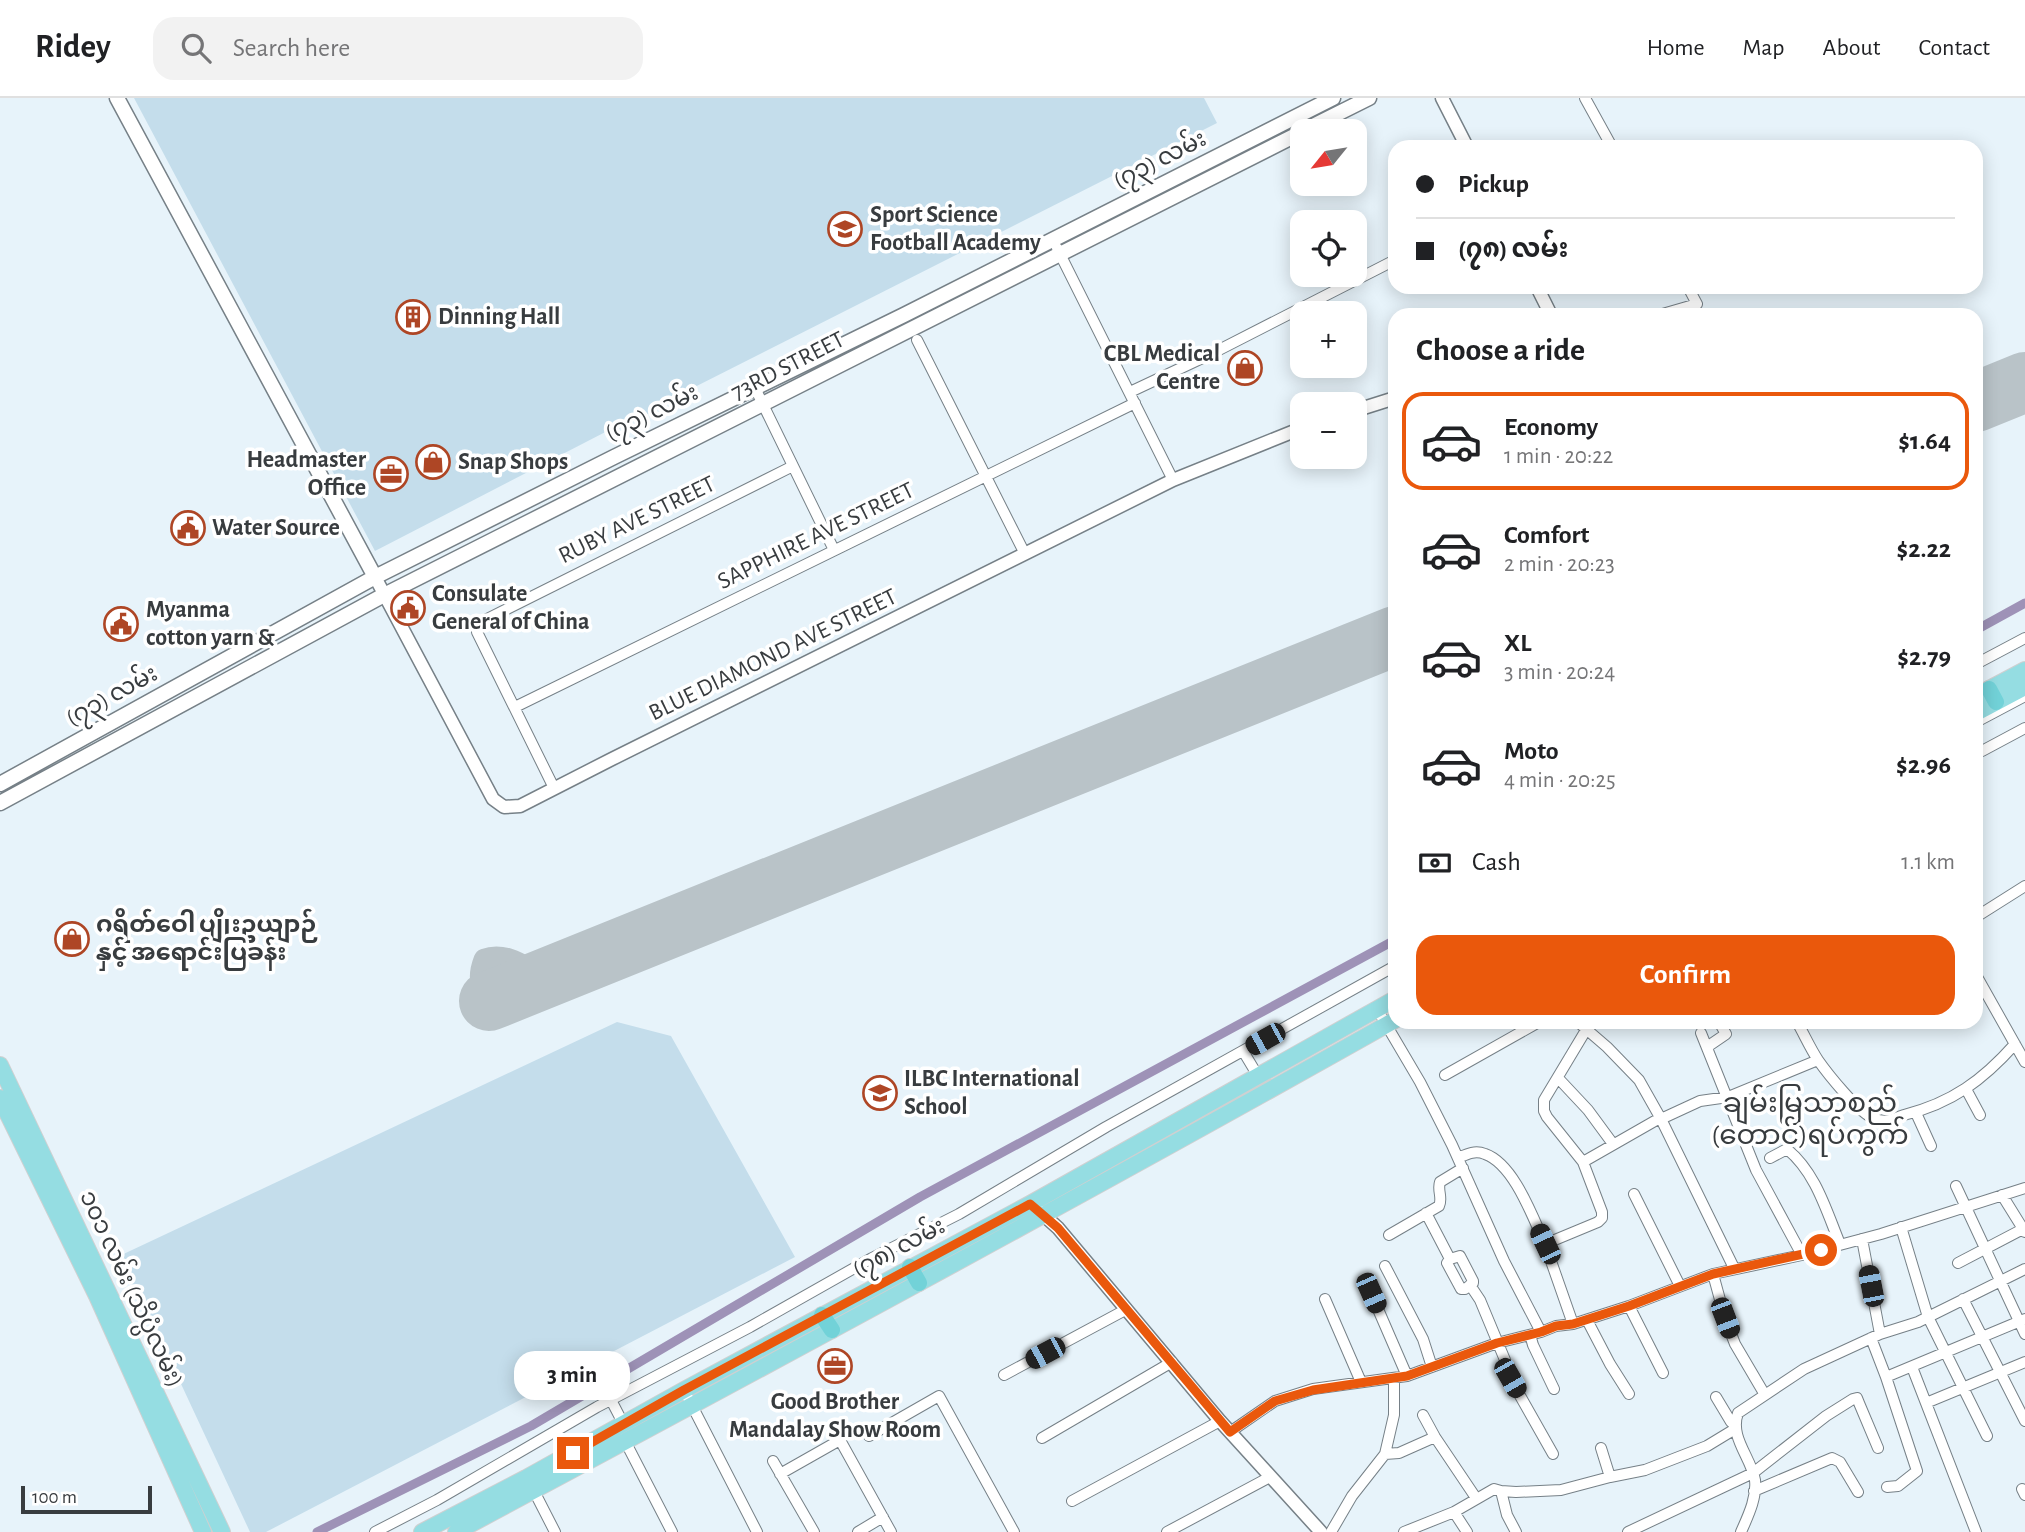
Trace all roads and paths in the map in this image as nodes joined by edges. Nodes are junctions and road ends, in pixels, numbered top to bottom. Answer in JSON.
{"nodes":[{"id":1,"x":117,"y":98,"type":"edge"},
{"id":2,"x":1333,"y":98,"type":"edge"},
{"id":3,"x":1369,"y":98,"type":"edge"},
{"id":4,"x":1442,"y":98,"type":"edge"},
{"id":5,"x":1585,"y":98,"type":"edge"},
{"id":6,"x":1328,"y":119,"type":"edge"},
{"id":7,"x":1290,"y":139,"type":"edge"},
{"id":8,"x":1463,"y":140,"type":"edge"},
{"id":9,"x":1608,"y":140,"type":"edge"},
{"id":10,"x":1053,"y":240,"type":"junction"},
{"id":11,"x":1060,"y":254,"type":"junction"},
{"id":12,"x":1388,"y":264,"type":"edge"},
{"id":13,"x":1692,"y":294,"type":"edge"},
{"id":14,"x":1683,"y":308,"type":"edge"},
{"id":15,"x":917,"y":340,"type":"dead end"},
{"id":16,"x":755,"y":388,"type":"junction"},
{"id":17,"x":1130,"y":392,"type":"junction"},
{"id":18,"x":1388,"y":400,"type":"edge"},
{"id":19,"x":1135,"y":403,"type":"junction"},
{"id":20,"x":763,"y":404,"type":"junction"},
{"id":21,"x":1367,"y":407,"type":"edge"},
{"id":22,"x":1290,"y":433,"type":"edge"},
{"id":23,"x":793,"y":466,"type":"junction"},
{"id":24,"x":985,"y":476,"type":"junction"},
{"id":25,"x":1172,"y":480,"type":"junction"},
{"id":26,"x":481,"y":524,"type":"junction"},
{"id":27,"x":489,"y":541,"type":"junction"},
{"id":28,"x":834,"y":550,"type":"junction"},
{"id":29,"x":1025,"y":554,"type":"junction"},
{"id":30,"x":375,"y":578,"type":"junction"},
{"id":31,"x":384,"y":595,"type":"junction"},
{"id":32,"x":2025,"y":638,"type":"edge"},
{"id":33,"x":1983,"y":660,"type":"edge"},
{"id":34,"x":2025,"y":670,"type":"edge"},
{"id":35,"x":2025,"y":687,"type":"edge"},
{"id":36,"x":1987,"y":696,"type":"edge"},
{"id":37,"x":2025,"y":696,"type":"edge"},
{"id":38,"x":515,"y":707,"type":"junction"},
{"id":39,"x":1983,"y":718,"type":"edge"},
{"id":40,"x":2025,"y":728,"type":"edge"},
{"id":41,"x":1983,"y":750,"type":"edge"},
{"id":42,"x":0,"y":784,"type":"edge"},
{"id":43,"x":554,"y":788,"type":"junction"},
{"id":44,"x":0,"y":803,"type":"edge"},
{"id":45,"x":2025,"y":886,"type":"edge"},
{"id":46,"x":1983,"y":913,"type":"edge"},
{"id":47,"x":1388,"y":970,"type":"edge"},
{"id":48,"x":1983,"y":987,"type":"edge"},
{"id":49,"x":1388,"y":1003,"type":"edge"},
{"id":50,"x":1377,"y":1009,"type":"junction"},
{"id":51,"x":1388,"y":1021,"type":"edge"},
{"id":52,"x":1388,"y":1024,"type":"edge"},
{"id":53,"x":1393,"y":1029,"type":"edge"},
{"id":54,"x":1527,"y":1029,"type":"edge"},
{"id":55,"x":1723,"y":1029,"type":"edge"},
{"id":56,"x":1801,"y":1029,"type":"edge"},
{"id":57,"x":1586,"y":1030,"type":"joint"},
{"id":58,"x":1701,"y":1033,"type":"dead end"},
{"id":59,"x":2015,"y":1044,"type":"junction"},
{"id":60,"x":1707,"y":1047,"type":"junction"},
{"id":61,"x":1243,"y":1051,"type":"junction"},
{"id":62,"x":1818,"y":1060,"type":"junction"},
{"id":63,"x":2025,"y":1062,"type":"edge"},
{"id":64,"x":0,"y":1066,"type":"edge"},
{"id":65,"x":1445,"y":1075,"type":"dead end"},
{"id":66,"x":1258,"y":1076,"type":"junction"},
{"id":67,"x":1558,"y":1078,"type":"junction"},
{"id":68,"x":1966,"y":1089,"type":"junction"},
{"id":69,"x":1728,"y":1097,"type":"junction"},
{"id":70,"x":0,"y":1098,"type":"edge"},
{"id":71,"x":1916,"y":1113,"type":"junction"},
{"id":72,"x":1980,"y":1115,"type":"dead end"},
{"id":73,"x":1661,"y":1119,"type":"junction"},
{"id":74,"x":1614,"y":1144,"type":"junction"},
{"id":75,"x":1931,"y":1146,"type":"dead end"},
{"id":76,"x":1770,"y":1158,"type":"dead end"},
{"id":77,"x":1583,"y":1162,"type":"junction"},
{"id":78,"x":1460,"y":1163,"type":"junction"},
{"id":79,"x":1956,"y":1186,"type":"dead end"},
{"id":80,"x":2025,"y":1188,"type":"edge"},
{"id":81,"x":1634,"y":1194,"type":"dead end"},
{"id":82,"x":2002,"y":1195,"type":"junction"},
{"id":83,"x":1030,"y":1204,"type":"junction"},
{"id":84,"x":1965,"y":1207,"type":"junction"},
{"id":85,"x":1426,"y":1213,"type":"junction"},
{"id":86,"x":1045,"y":1216,"type":"junction"},
{"id":87,"x":1901,"y":1227,"type":"junction"},
{"id":88,"x":2024,"y":1231,"type":"edge"},
{"id":89,"x":1389,"y":1236,"type":"dead end"},
{"id":90,"x":1862,"y":1239,"type":"junction"},
{"id":91,"x":1545,"y":1244,"type":"junction"},
{"id":92,"x":1840,"y":1244,"type":"junction"},
{"id":93,"x":1985,"y":1249,"type":"junction"},
{"id":94,"x":1802,"y":1255,"type":"junction"},
{"id":95,"x":1958,"y":1264,"type":"dead end"},
{"id":96,"x":1385,"y":1266,"type":"dead end"},
{"id":97,"x":910,"y":1267,"type":"junction"},
{"id":98,"x":1734,"y":1268,"type":"junction"},
{"id":99,"x":2025,"y":1269,"type":"edge"},
{"id":100,"x":1713,"y":1274,"type":"junction"},
{"id":101,"x":919,"y":1283,"type":"junction"},
{"id":102,"x":2001,"y":1283,"type":"junction"},
{"id":103,"x":1680,"y":1286,"type":"junction"},
{"id":104,"x":1371,"y":1293,"type":"dead end"},
{"id":105,"x":1963,"y":1299,"type":"junction"},
{"id":106,"x":1325,"y":1300,"type":"dead end"},
{"id":107,"x":1629,"y":1306,"type":"junction"},
{"id":108,"x":1127,"y":1309,"type":"junction"},
{"id":109,"x":822,"y":1315,"type":"junction"},
{"id":110,"x":1928,"y":1317,"type":"junction"},
{"id":111,"x":1587,"y":1320,"type":"junction"},
{"id":112,"x":2022,"y":1321,"type":"edge"},
{"id":113,"x":1573,"y":1324,"type":"junction"},
{"id":114,"x":832,"y":1330,"type":"junction"},
{"id":115,"x":1537,"y":1333,"type":"junction"},
{"id":116,"x":2025,"y":1334,"type":"edge"},
{"id":117,"x":1875,"y":1336,"type":"junction"},
{"id":118,"x":1981,"y":1337,"type":"junction"},
{"id":119,"x":1497,"y":1343,"type":"junction"},
{"id":120,"x":1947,"y":1353,"type":"junction"},
{"id":121,"x":1172,"y":1362,"type":"junction"},
{"id":122,"x":2025,"y":1362,"type":"edge"},
{"id":123,"x":1432,"y":1367,"type":"junction"},
{"id":124,"x":1912,"y":1367,"type":"junction"},
{"id":125,"x":1663,"y":1373,"type":"dead end"},
{"id":126,"x":2001,"y":1373,"type":"junction"},
{"id":127,"x":1004,"y":1375,"type":"dead end"},
{"id":128,"x":1407,"y":1376,"type":"junction"},
{"id":129,"x":1886,"y":1377,"type":"junction"},
{"id":130,"x":1394,"y":1379,"type":"junction"},
{"id":131,"x":1361,"y":1382,"type":"junction"},
{"id":132,"x":1962,"y":1387,"type":"junction"},
{"id":133,"x":1554,"y":1389,"type":"dead end"},
{"id":134,"x":684,"y":1390,"type":"junction"},
{"id":135,"x":1629,"y":1394,"type":"dead end"},
{"id":136,"x":1765,"y":1395,"type":"junction"},
{"id":137,"x":1716,"y":1397,"type":"dead end"},
{"id":138,"x":611,"y":1400,"type":"junction"},
{"id":139,"x":1926,"y":1403,"type":"junction"},
{"id":140,"x":692,"y":1406,"type":"junction"},
{"id":141,"x":1423,"y":1415,"type":"dead end"},
{"id":142,"x":1220,"y":1421,"type":"junction"},
{"id":143,"x":2025,"y":1421,"type":"edge"},
{"id":144,"x":1735,"y":1426,"type":"junction"},
{"id":145,"x":623,"y":1432,"type":"junction"},
{"id":146,"x":1230,"y":1432,"type":"junction"},
{"id":147,"x":869,"y":1436,"type":"dead end"},
{"id":148,"x":1987,"y":1436,"type":"dead end"},
{"id":149,"x":1435,"y":1437,"type":"junction"},
{"id":150,"x":1042,"y":1438,"type":"dead end"},
{"id":151,"x":1601,"y":1448,"type":"dead end"},
{"id":152,"x":1878,"y":1448,"type":"dead end"},
{"id":153,"x":1385,"y":1454,"type":"junction"},
{"id":154,"x":1553,"y":1454,"type":"dead end"},
{"id":155,"x":773,"y":1461,"type":"dead end"},
{"id":156,"x":1753,"y":1472,"type":"junction"},
{"id":157,"x":780,"y":1474,"type":"junction"},
{"id":158,"x":1270,"y":1476,"type":"junction"},
{"id":159,"x":1610,"y":1477,"type":"junction"},
{"id":160,"x":1887,"y":1487,"type":"dead end"},
{"id":161,"x":456,"y":1489,"type":"junction"},
{"id":162,"x":1501,"y":1491,"type":"junction"},
{"id":163,"x":534,"y":1492,"type":"junction"},
{"id":164,"x":1754,"y":1492,"type":"junction"},
{"id":165,"x":1858,"y":1492,"type":"dead end"},
{"id":166,"x":1476,"y":1498,"type":"junction"},
{"id":167,"x":1072,"y":1502,"type":"dead end"},
{"id":168,"x":1454,"y":1512,"type":"junction"},
{"id":169,"x":883,"y":1517,"type":"junction"},
{"id":170,"x":459,"y":1527,"type":"edge"},
{"id":171,"x":203,"y":1532,"type":"edge"},
{"id":172,"x":222,"y":1532,"type":"edge"},
{"id":173,"x":375,"y":1532,"type":"edge"},
{"id":174,"x":422,"y":1532,"type":"edge"},
{"id":175,"x":555,"y":1532,"type":"edge"},
{"id":176,"x":672,"y":1532,"type":"edge"},
{"id":177,"x":757,"y":1532,"type":"edge"},
{"id":178,"x":814,"y":1532,"type":"edge"},
{"id":179,"x":858,"y":1532,"type":"edge"},
{"id":180,"x":891,"y":1532,"type":"edge"},
{"id":181,"x":1014,"y":1532,"type":"edge"},
{"id":182,"x":1167,"y":1532,"type":"edge"},
{"id":183,"x":1321,"y":1532,"type":"edge"},
{"id":184,"x":1331,"y":1532,"type":"edge"},
{"id":185,"x":1404,"y":1532,"type":"edge"},
{"id":186,"x":1467,"y":1532,"type":"edge"},
{"id":187,"x":1516,"y":1532,"type":"edge"},
{"id":188,"x":1628,"y":1532,"type":"edge"},
{"id":189,"x":1741,"y":1532,"type":"edge"},
{"id":190,"x":1976,"y":1532,"type":"edge"}],
"edges":[{"from":1,"to":30,"type":"main road"},
{"from":2,"to":10,"type":"main road","name":"(၇၃) လမ်း"},
{"from":3,"to":6,"type":"main road","name":"73RD STREET"},
{"from":4,"to":8,"type":"street"},
{"from":5,"to":9,"type":"street"},
{"from":7,"to":11,"type":"main road","name":"73RD STREET"},
{"from":10,"to":11,"type":"street"},
{"from":10,"to":16,"type":"main road","name":"(၇၃) လမ်း"},
{"from":11,"to":17,"type":"street"},
{"from":11,"to":20,"type":"main road","name":"73RD STREET"},
{"from":12,"to":17,"type":"street"},
{"from":13,"to":14,"type":"street"},
{"from":15,"to":24,"type":"street"},
{"from":16,"to":20,"type":"street"},
{"from":16,"to":26,"type":"main road","name":"(၇၃) လမ်း"},
{"from":17,"to":19,"type":"street"},
{"from":18,"to":21,"type":"street"},
{"from":19,"to":24,"type":"street","name":"SAPPHIRE AVE STREET"},
{"from":19,"to":25,"type":"street"},
{"from":20,"to":23,"type":"street"},
{"from":20,"to":27,"type":"main road","name":"73RD STREET"},
{"from":22,"to":25,"type":"street","name":"BLUE DIAMOND AVE STREET"},
{"from":23,"to":28,"type":"street"},
{"from":23,"to":38,"type":"street","name":"RUBY AVE STREET"},
{"from":24,"to":28,"type":"street","name":"SAPPHIRE AVE STREET"},
{"from":24,"to":29,"type":"street"},
{"from":25,"to":29,"type":"street","name":"BLUE DIAMOND AVE STREET"},
{"from":26,"to":27,"type":"main road"},
{"from":26,"to":30,"type":"main road","name":"(၇၃) လမ်း"},
{"from":27,"to":31,"type":"main road","name":"73RD STREET"},
{"from":28,"to":38,"type":"street","name":"SAPPHIRE AVE STREET"},
{"from":29,"to":43,"type":"street","name":"BLUE DIAMOND AVE STREET"},
{"from":30,"to":31,"type":"street","name":"BLUE DIAMOND AVE STREET"},
{"from":30,"to":42,"type":"main road","name":"(၇၃) လမ်း"},
{"from":31,"to":43,"type":"street","name":"BLUE DIAMOND AVE STREET"},
{"from":31,"to":44,"type":"main road","name":"73RD STREET"},
{"from":32,"to":33,"type":"street"},
{"from":34,"to":36,"type":"main road"},
{"from":35,"to":36,"type":"main road"},
{"from":37,"to":39,"type":"street"},
{"from":38,"to":43,"type":"street","name":"RUBY AVE STREET"},
{"from":40,"to":41,"type":"street"},
{"from":45,"to":46,"type":"street"},
{"from":47,"to":61,"type":"street"},
{"from":48,"to":59,"type":"street"},
{"from":49,"to":50,"type":"main road","name":"(၇၈) လမ်း"},
{"from":50,"to":51,"type":"street"},
{"from":50,"to":66,"type":"main road","name":"(၇၈) လမ်း"},
{"from":52,"to":86,"type":"main road","name":"(၇၈) လမ်း"},
{"from":53,"to":78,"type":"street"},
{"from":54,"to":65,"type":"street"},
{"from":55,"to":60,"type":"street"},
{"from":56,"to":62,"type":"street"},
{"from":57,"to":67,"type":"street"},
{"from":57,"to":73,"type":"street"},
{"from":58,"to":60,"type":"street"},
{"from":59,"to":63,"type":"street"},
{"from":59,"to":68,"type":"street"},
{"from":60,"to":69,"type":"street"},
{"from":61,"to":66,"type":"street"},
{"from":61,"to":138,"type":"street"},
{"from":62,"to":69,"type":"street"},
{"from":62,"to":71,"type":"street"},
{"from":64,"to":172,"type":"main road","name":"၁၀၁ လမ်း (သိပ္ပံလမ်း)"},
{"from":66,"to":83,"type":"main road","name":"(၇၈) လမ်း"},
{"from":67,"to":74,"type":"street"},
{"from":67,"to":77,"type":"street"},
{"from":68,"to":71,"type":"street"},
{"from":68,"to":72,"type":"street"},
{"from":69,"to":73,"type":"street"},
{"from":69,"to":94,"type":"street"},
{"from":70,"to":171,"type":"main road","name":"၁၀၁ လမ်း (သိပ္ပံလမ်း)"},
{"from":71,"to":75,"type":"street"},
{"from":73,"to":74,"type":"street"},
{"from":73,"to":98,"type":"street"},
{"from":74,"to":77,"type":"street"},
{"from":76,"to":92,"type":"street"},
{"from":77,"to":91,"type":"street"},
{"from":78,"to":85,"type":"street"},
{"from":78,"to":91,"type":"street"},
{"from":78,"to":115,"type":"street"},
{"from":79,"to":84,"type":"street"},
{"from":80,"to":82,"type":"street"},
{"from":81,"to":103,"type":"street"},
{"from":82,"to":84,"type":"street"},
{"from":82,"to":88,"type":"street"},
{"from":83,"to":86,"type":"street"},
{"from":83,"to":97,"type":"main road","name":"(၇၈) လမ်း"},
{"from":84,"to":87,"type":"street"},
{"from":84,"to":93,"type":"street"},
{"from":85,"to":89,"type":"street"},
{"from":85,"to":119,"type":"street"},
{"from":86,"to":101,"type":"main road","name":"(၇၈) လမ်း"},
{"from":86,"to":108,"type":"street"},
{"from":87,"to":90,"type":"street"},
{"from":87,"to":110,"type":"street"},
{"from":88,"to":93,"type":"street"},
{"from":90,"to":92,"type":"street"},
{"from":90,"to":117,"type":"street"},
{"from":91,"to":113,"type":"street"},
{"from":92,"to":94,"type":"street"},
{"from":93,"to":95,"type":"street"},
{"from":93,"to":102,"type":"street"},
{"from":94,"to":98,"type":"street"},
{"from":96,"to":123,"type":"street"},
{"from":97,"to":101,"type":"highway"},
{"from":97,"to":109,"type":"main road","name":"(၇၈) လမ်း"},
{"from":98,"to":100,"type":"street"},
{"from":99,"to":102,"type":"street"},
{"from":100,"to":103,"type":"street"},
{"from":100,"to":136,"type":"street"},
{"from":101,"to":114,"type":"main road","name":"(၇၈) လမ်း"},
{"from":102,"to":105,"type":"street"},
{"from":102,"to":112,"type":"street"},
{"from":103,"to":107,"type":"street"},
{"from":104,"to":128,"type":"street"},
{"from":105,"to":110,"type":"street"},
{"from":105,"to":118,"type":"street"},
{"from":106,"to":131,"type":"street"},
{"from":107,"to":111,"type":"street"},
{"from":107,"to":125,"type":"street"},
{"from":108,"to":121,"type":"street"},
{"from":108,"to":127,"type":"street"},
{"from":109,"to":114,"type":"highway"},
{"from":109,"to":134,"type":"main road","name":"(၇၈) လမ်း"},
{"from":110,"to":117,"type":"street"},
{"from":110,"to":120,"type":"street"},
{"from":111,"to":113,"type":"street"},
{"from":111,"to":135,"type":"street"},
{"from":112,"to":116,"type":"street"},
{"from":112,"to":118,"type":"street"},
{"from":113,"to":115,"type":"street"},
{"from":114,"to":140,"type":"main road","name":"(၇၈) လမ်း"},
{"from":115,"to":119,"type":"street"},
{"from":115,"to":133,"type":"street"},
{"from":117,"to":129,"type":"street"},
{"from":117,"to":136,"type":"street"},
{"from":118,"to":120,"type":"street"},
{"from":118,"to":126,"type":"street"},
{"from":119,"to":123,"type":"street"},
{"from":119,"to":154,"type":"street"},
{"from":120,"to":124,"type":"street"},
{"from":120,"to":132,"type":"street"},
{"from":121,"to":142,"type":"street"},
{"from":121,"to":150,"type":"street"},
{"from":122,"to":126,"type":"street"},
{"from":123,"to":128,"type":"street"},
{"from":124,"to":129,"type":"street"},
{"from":124,"to":139,"type":"street"},
{"from":126,"to":132,"type":"street"},
{"from":126,"to":143,"type":"street"},
{"from":128,"to":130,"type":"street"},
{"from":129,"to":160,"type":"street"},
{"from":130,"to":131,"type":"street"},
{"from":130,"to":153,"type":"street"},
{"from":131,"to":146,"type":"street"},
{"from":132,"to":139,"type":"street"},
{"from":132,"to":148,"type":"street"},
{"from":134,"to":140,"type":"street"},
{"from":134,"to":145,"type":"main road","name":"(၇၈) လမ်း"},
{"from":136,"to":144,"type":"street"},
{"from":137,"to":144,"type":"street"},
{"from":138,"to":145,"type":"street"},
{"from":138,"to":161,"type":"street"},
{"from":139,"to":190,"type":"street"},
{"from":140,"to":145,"type":"main road","name":"(၇၈) လမ်း"},
{"from":140,"to":177,"type":"street"},
{"from":141,"to":149,"type":"street"},
{"from":142,"to":146,"type":"street"},
{"from":142,"to":167,"type":"street"},
{"from":144,"to":156,"type":"street"},
{"from":144,"to":159,"type":"street"},
{"from":145,"to":163,"type":"main road","name":"(၇၈) လမ်း"},
{"from":145,"to":170,"type":"main road","name":"(၇၈) လမ်း"},
{"from":145,"to":176,"type":"street"},
{"from":146,"to":158,"type":"street"},
{"from":147,"to":181,"type":"street"},
{"from":149,"to":153,"type":"street"},
{"from":149,"to":166,"type":"street"},
{"from":151,"to":159,"type":"street"},
{"from":152,"to":156,"type":"street"},
{"from":153,"to":184,"type":"street"},
{"from":155,"to":157,"type":"street"},
{"from":156,"to":164,"type":"street"},
{"from":156,"to":188,"type":"street"},
{"from":157,"to":169,"type":"street"},
{"from":157,"to":178,"type":"street"},
{"from":158,"to":182,"type":"street"},
{"from":158,"to":183,"type":"street"},
{"from":159,"to":162,"type":"street"},
{"from":161,"to":170,"type":"street"},
{"from":161,"to":173,"type":"street"},
{"from":162,"to":166,"type":"street"},
{"from":162,"to":187,"type":"street"},
{"from":163,"to":170,"type":"main road","name":"(၇၈) လမ်း"},
{"from":163,"to":175,"type":"street"},
{"from":164,"to":165,"type":"street"},
{"from":164,"to":189,"type":"street"},
{"from":166,"to":168,"type":"street"},
{"from":168,"to":185,"type":"street"},
{"from":168,"to":186,"type":"street"},
{"from":169,"to":179,"type":"street"},
{"from":169,"to":180,"type":"street"},
{"from":170,"to":174,"type":"main road","name":"(၇၈) လမ်း"}]}
